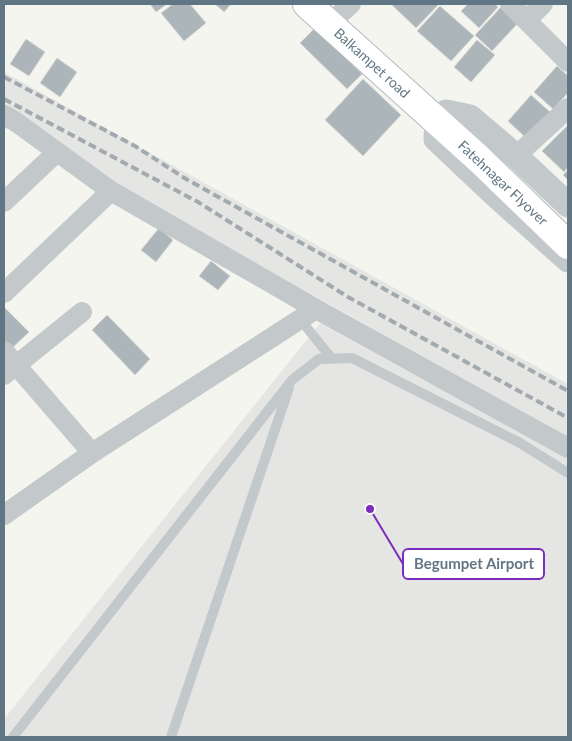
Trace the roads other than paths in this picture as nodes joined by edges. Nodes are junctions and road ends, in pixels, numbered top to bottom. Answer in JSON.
{"nodes":[{"id":1,"x":308,"y":4,"type":"edge"},
{"id":2,"x":510,"y":4,"type":"edge"},
{"id":3,"x":543,"y":4,"type":"edge"},
{"id":4,"x":342,"y":7,"type":"edge"},
{"id":5,"x":527,"y":20,"type":"junction"},
{"id":6,"x":568,"y":62,"type":"edge"},
{"id":7,"x":568,"y":108,"type":"edge"},
{"id":8,"x":442,"y":117,"type":"junction"},
{"id":9,"x":8,"y":124,"type":"edge"},
{"id":10,"x":57,"y":152,"type":"junction"},
{"id":11,"x":483,"y":155,"type":"junction"},
{"id":12,"x":516,"y":156,"type":"junction"},
{"id":13,"x":111,"y":191,"type":"junction"},
{"id":14,"x":4,"y":202,"type":"edge"},
{"id":15,"x":568,"y":205,"type":"edge"},
{"id":16,"x":568,"y":224,"type":"edge"},
{"id":17,"x":568,"y":244,"type":"edge"},
{"id":18,"x":568,"y":260,"type":"edge"},
{"id":19,"x":4,"y":293,"type":"edge"},
{"id":20,"x":82,"y":312,"type":"dead end"},
{"id":21,"x":308,"y":314,"type":"junction"},
{"id":22,"x":332,"y":359,"type":"junction"},
{"id":23,"x":8,"y":364,"type":"edge"},
{"id":24,"x":292,"y":380,"type":"junction"},
{"id":25,"x":568,"y":448,"type":"edge"},
{"id":26,"x":92,"y":453,"type":"junction"},
{"id":27,"x":568,"y":473,"type":"edge"},
{"id":28,"x":4,"y":515,"type":"edge"},
{"id":29,"x":13,"y":737,"type":"edge"},
{"id":30,"x":171,"y":737,"type":"edge"}],
"edges":[{"from":1,"to":8,"type":"main road","name":"Balkampet road"},
{"from":2,"to":5,"type":"street"},
{"from":3,"to":5,"type":"street"},
{"from":4,"to":8,"type":"main road","name":"Balkampet road"},
{"from":5,"to":6,"type":"street"},
{"from":7,"to":12,"type":"street"},
{"from":8,"to":11,"type":"main road","name":"Fatehnagar Flyover"},
{"from":8,"to":12,"type":"street"},
{"from":8,"to":18,"type":"street"},
{"from":9,"to":10,"type":"street"},
{"from":10,"to":13,"type":"street"},
{"from":10,"to":14,"type":"street"},
{"from":11,"to":16,"type":"main road","name":"Fatehnagar Flyover"},
{"from":11,"to":17,"type":"main road","name":"Fatehnagar Flyover"},
{"from":12,"to":15,"type":"street"},
{"from":13,"to":19,"type":"street"},
{"from":13,"to":21,"type":"street"},
{"from":20,"to":23,"type":"street"},
{"from":21,"to":22,"type":"lane"},
{"from":21,"to":25,"type":"street"},
{"from":21,"to":26,"type":"street"},
{"from":22,"to":24,"type":"lane"},
{"from":22,"to":27,"type":"lane"},
{"from":23,"to":26,"type":"street"},
{"from":24,"to":29,"type":"lane"},
{"from":24,"to":30,"type":"lane"},
{"from":26,"to":28,"type":"street"}]}
